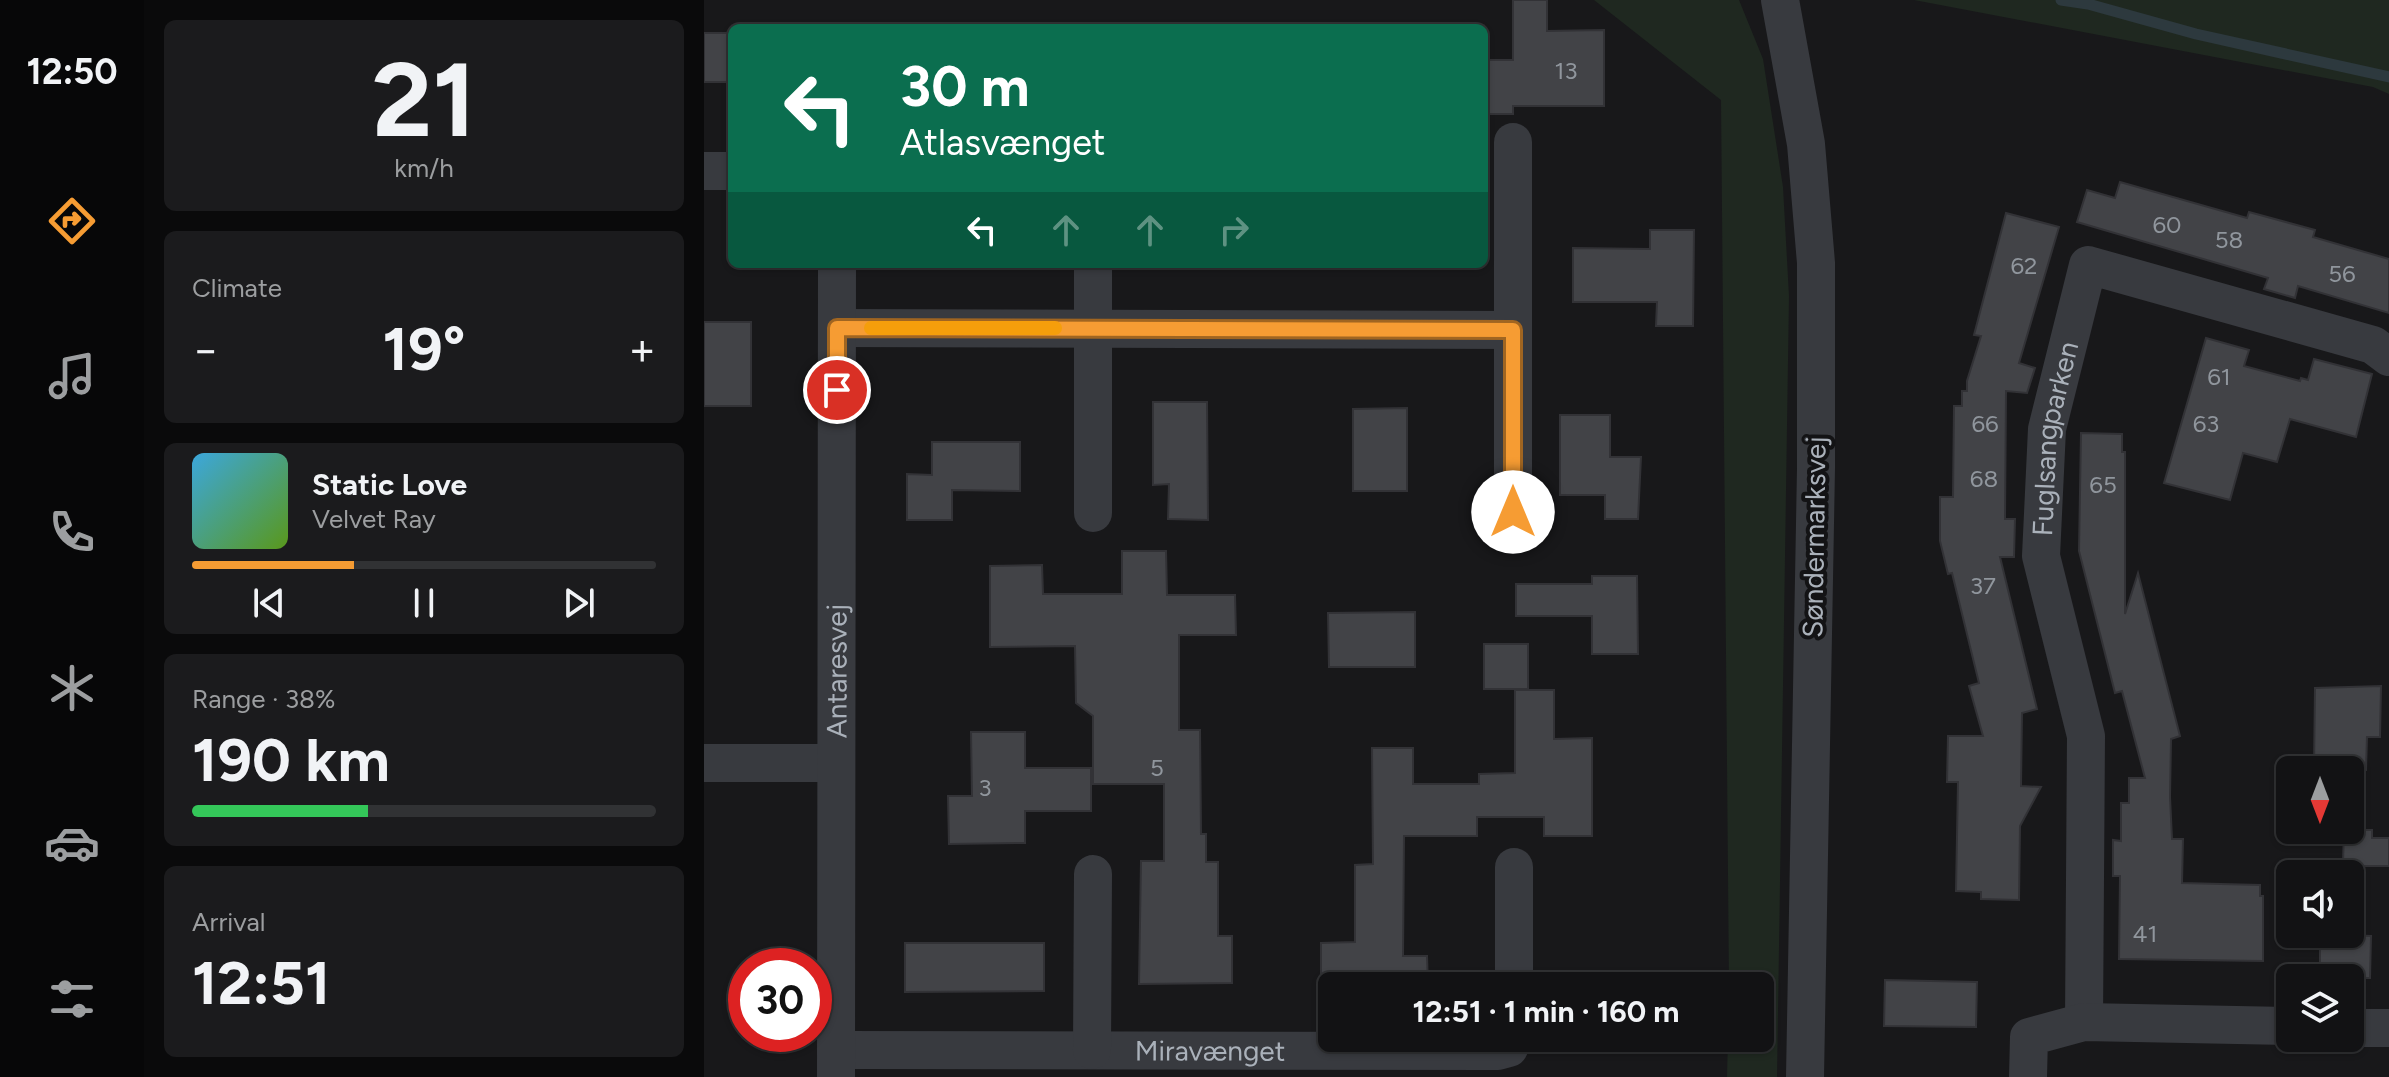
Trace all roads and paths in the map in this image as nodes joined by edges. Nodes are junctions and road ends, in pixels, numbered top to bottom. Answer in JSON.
{"nodes":[{"id":1,"x":1780,"y":0,"type":"edge"},
{"id":2,"x":1513,"y":142,"type":"dead end"},
{"id":3,"x":704,"y":171,"type":"edge"},
{"id":4,"x":728,"y":171,"type":"edge"},
{"id":5,"x":837,"y":268,"type":"edge"},
{"id":6,"x":1093,"y":268,"type":"edge"},
{"id":7,"x":837,"y":328,"type":"junction"},
{"id":8,"x":1093,"y":328,"type":"junction"},
{"id":9,"x":1513,"y":330,"type":"junction"},
{"id":10,"x":2389,"y":357,"type":"edge"},
{"id":11,"x":1513,"y":512,"type":"dead end"},
{"id":12,"x":1093,"y":513,"type":"dead end"},
{"id":13,"x":704,"y":763,"type":"edge"},
{"id":14,"x":836,"y":763,"type":"junction"},
{"id":15,"x":1514,"y":867,"type":"dead end"},
{"id":16,"x":1093,"y":874,"type":"dead end"},
{"id":17,"x":1514,"y":972,"type":"edge"},
{"id":18,"x":2084,"y":1022,"type":"junction"},
{"id":19,"x":2276,"y":1026,"type":"edge"},
{"id":20,"x":2364,"y":1028,"type":"edge"},
{"id":21,"x":2389,"y":1028,"type":"edge"},
{"id":22,"x":1092,"y":1050,"type":"junction"},
{"id":23,"x":1318,"y":1051,"type":"edge"},
{"id":24,"x":836,"y":1063,"type":"edge"},
{"id":25,"x":1805,"y":1077,"type":"edge"},
{"id":26,"x":2028,"y":1077,"type":"edge"}],
"edges":[{"from":1,"to":25,"type":"street","name":"Søndermarksvej"},
{"from":2,"to":9,"type":"street"},
{"from":3,"to":4,"type":"street"},
{"from":5,"to":7,"type":"street","name":"Antaresvej"},
{"from":6,"to":8,"type":"street"},
{"from":7,"to":8,"type":"street"},
{"from":7,"to":14,"type":"street","name":"Antaresvej"},
{"from":8,"to":9,"type":"street"},
{"from":8,"to":12,"type":"street"},
{"from":9,"to":11,"type":"street"},
{"from":10,"to":18,"type":"street","name":"Fuglsangparken"},
{"from":13,"to":14,"type":"street"},
{"from":14,"to":24,"type":"street","name":"Antaresvej"},
{"from":15,"to":17,"type":"street"},
{"from":16,"to":22,"type":"street"},
{"from":18,"to":19,"type":"street"},
{"from":18,"to":26,"type":"street"},
{"from":20,"to":21,"type":"street"},
{"from":22,"to":23,"type":"street","name":"Miravænget"},
{"from":22,"to":24,"type":"street","name":"Miravænget"}]}
